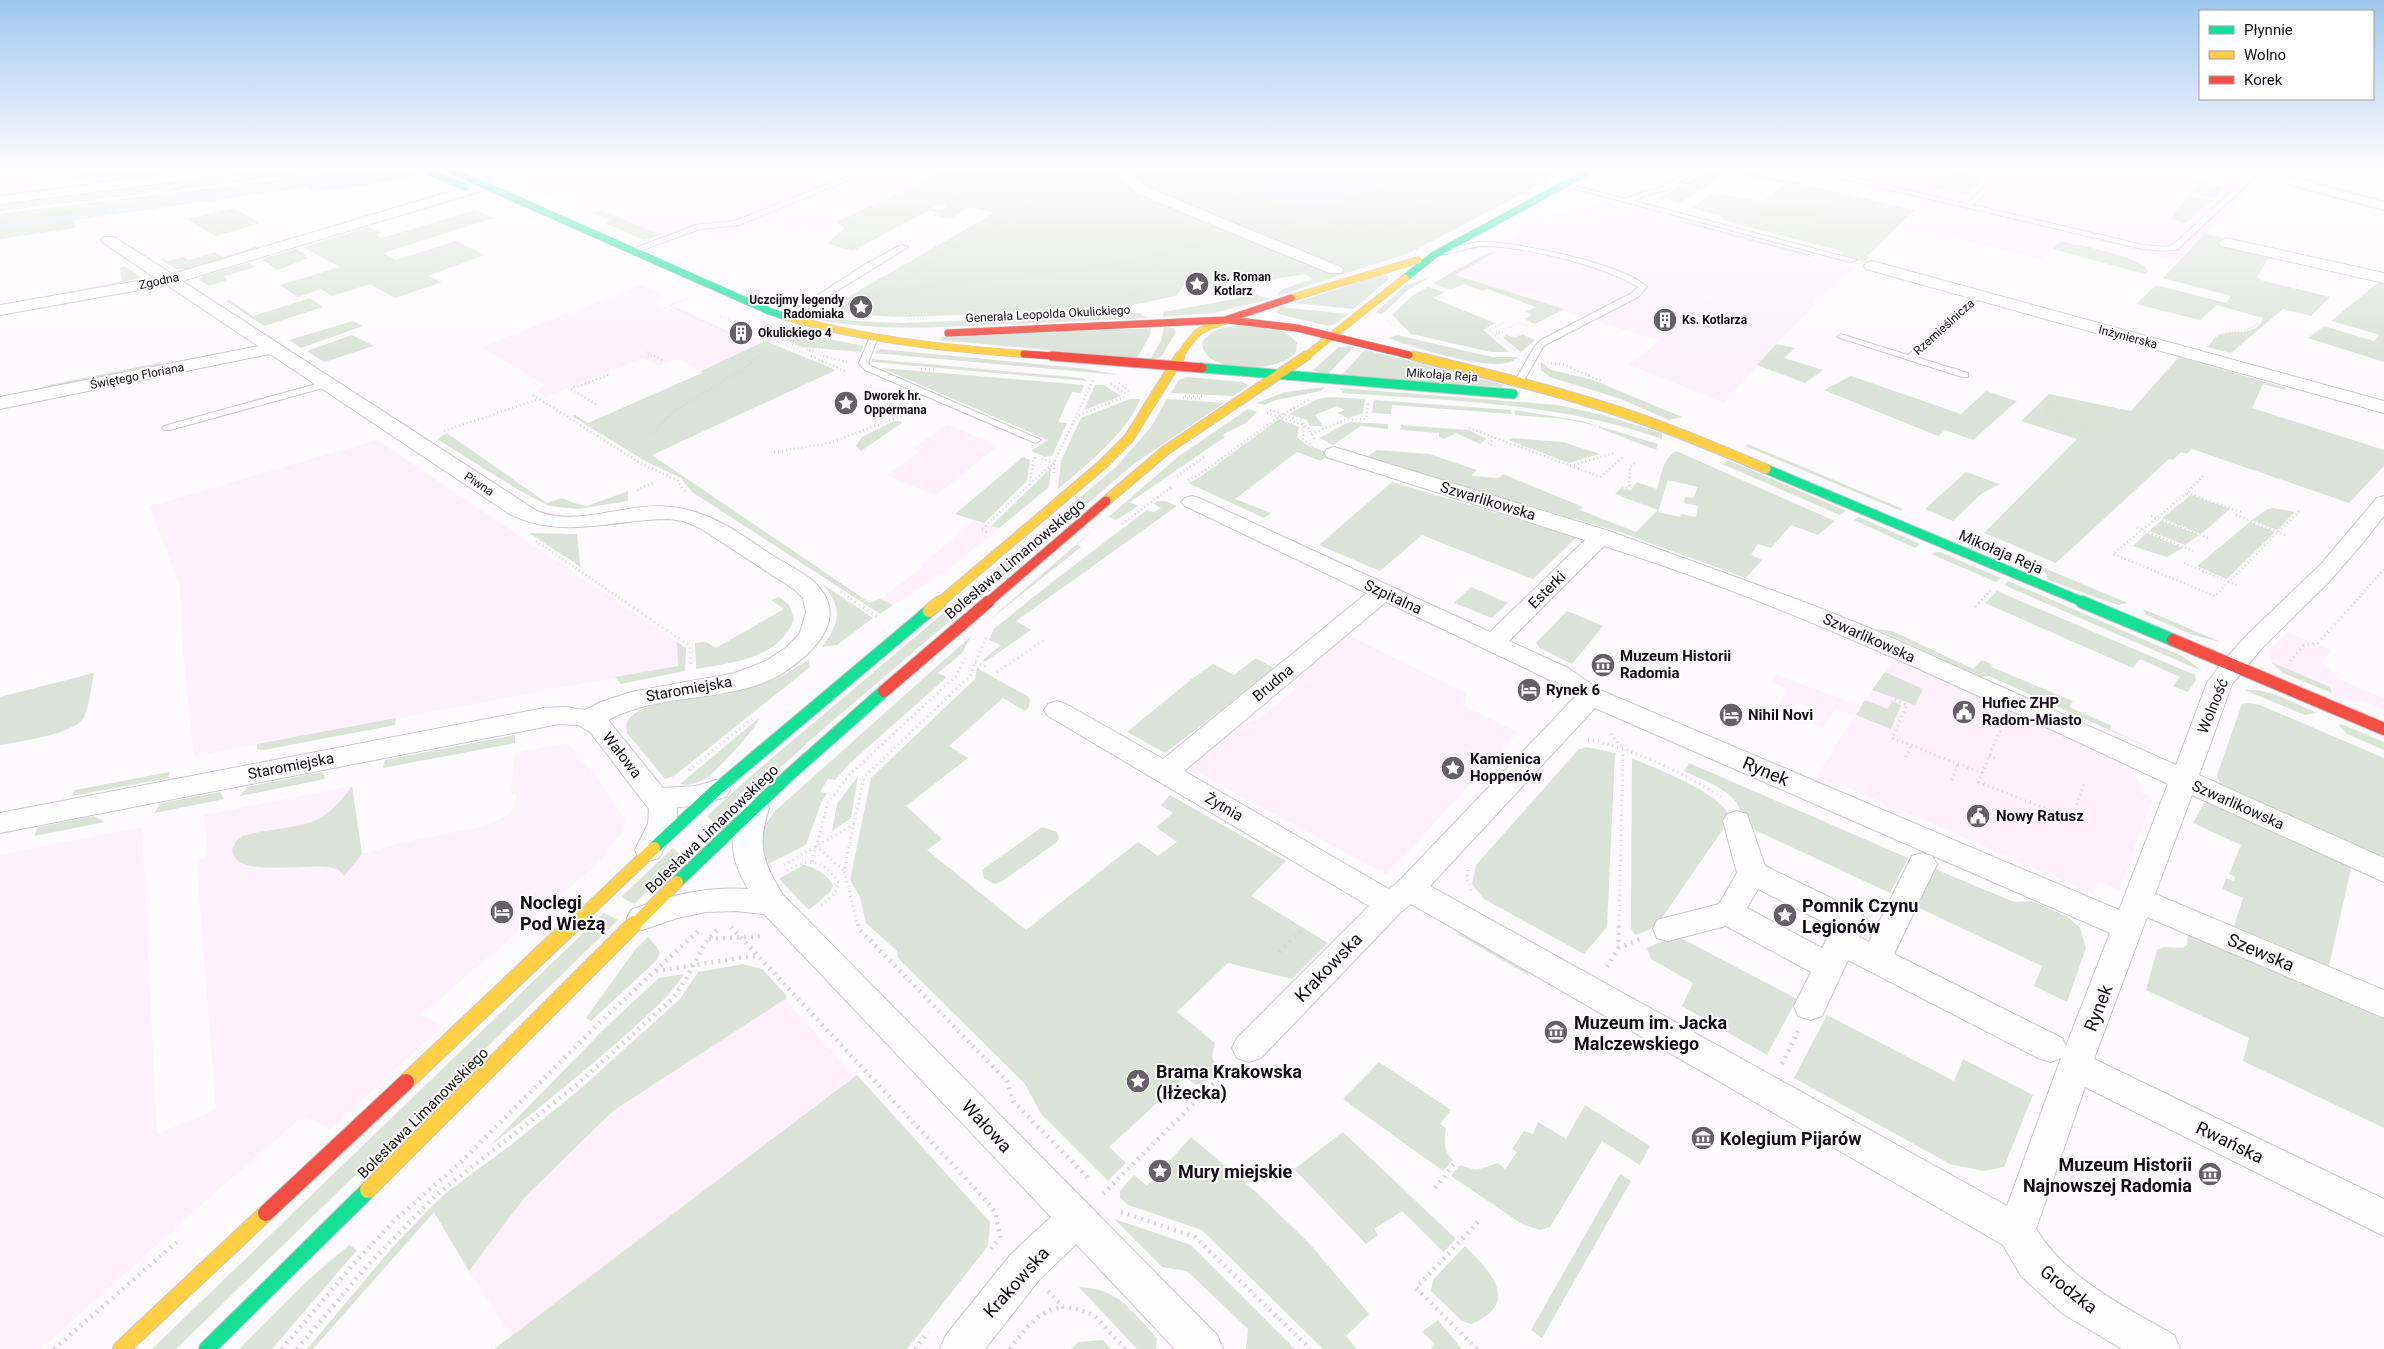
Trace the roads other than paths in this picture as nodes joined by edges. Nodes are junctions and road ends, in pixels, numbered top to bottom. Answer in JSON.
{"nodes":[{"id":1,"x":326,"y":233,"type":"edge"},
{"id":2,"x":568,"y":233,"type":"edge"},
{"id":3,"x":594,"y":233,"type":"edge"},
{"id":4,"x":681,"y":233,"type":"edge"},
{"id":5,"x":1245,"y":233,"type":"edge"},
{"id":6,"x":1475,"y":233,"type":"edge"},
{"id":7,"x":1750,"y":233,"type":"edge"},
{"id":8,"x":2081,"y":233,"type":"edge"},
{"id":9,"x":2190,"y":233,"type":"edge"},
{"id":10,"x":109,"y":240,"type":"dead end"},
{"id":11,"x":2226,"y":243,"type":"dead end"},
{"id":12,"x":904,"y":247,"type":"dead end"},
{"id":13,"x":628,"y":250,"type":"junction"},
{"id":14,"x":1434,"y":255,"type":"junction"},
{"id":15,"x":1853,"y":260,"type":"dead end"},
{"id":16,"x":1872,"y":266,"type":"dead end"},
{"id":17,"x":1329,"y":267,"type":"road end"},
{"id":18,"x":2384,"y":278,"type":"edge"},
{"id":19,"x":169,"y":280,"type":"junction"},
{"id":20,"x":1979,"y":295,"type":"junction"},
{"id":21,"x":0,"y":310,"type":"edge"},
{"id":22,"x":1360,"y":314,"type":"junction"},
{"id":23,"x":787,"y":318,"type":"junction"},
{"id":24,"x":1225,"y":320,"type":"junction"},
{"id":25,"x":1366,"y":324,"type":"dead end"},
{"id":26,"x":1374,"y":334,"type":"dead end"},
{"id":27,"x":1841,"y":336,"type":"dead end"},
{"id":28,"x":874,"y":337,"type":"junction"},
{"id":29,"x":1332,"y":337,"type":"junction"},
{"id":30,"x":273,"y":348,"type":"junction"},
{"id":31,"x":1059,"y":356,"type":"junction"},
{"id":32,"x":1910,"y":358,"type":"junction"},
{"id":33,"x":1441,"y":363,"type":"junction"},
{"id":34,"x":1173,"y":366,"type":"junction"},
{"id":35,"x":1129,"y":374,"type":"dead end"},
{"id":36,"x":1965,"y":375,"type":"dead end"},
{"id":37,"x":1278,"y":376,"type":"junction"},
{"id":38,"x":1519,"y":382,"type":"junction"},
{"id":39,"x":327,"y":384,"type":"junction"},
{"id":40,"x":1146,"y":385,"type":"dead end"},
{"id":41,"x":1157,"y":394,"type":"junction"},
{"id":42,"x":0,"y":403,"type":"edge"},
{"id":43,"x":1604,"y":407,"type":"junction"},
{"id":44,"x":2384,"y":407,"type":"edge"},
{"id":45,"x":166,"y":428,"type":"dead end"},
{"id":46,"x":1036,"y":440,"type":"dead end"},
{"id":47,"x":1334,"y":453,"type":"road end"},
{"id":48,"x":1183,"y":489,"type":"road end"},
{"id":49,"x":2384,"y":502,"type":"edge"},
{"id":50,"x":1601,"y":536,"type":"junction"},
{"id":51,"x":1383,"y":592,"type":"junction"},
{"id":52,"x":1492,"y":644,"type":"junction"},
{"id":53,"x":788,"y":658,"type":"joint"},
{"id":54,"x":2232,"y":665,"type":"junction"},
{"id":55,"x":1591,"y":696,"type":"junction"},
{"id":56,"x":1057,"y":710,"type":"dead end"},
{"id":57,"x":586,"y":718,"type":"junction"},
{"id":58,"x":2384,"y":729,"type":"edge"},
{"id":59,"x":1164,"y":773,"type":"junction"},
{"id":60,"x":2183,"y":780,"type":"junction"},
{"id":61,"x":716,"y":790,"type":"junction"},
{"id":62,"x":654,"y":796,"type":"junction"},
{"id":63,"x":756,"y":808,"type":"junction"},
{"id":64,"x":1737,"y":822,"type":"road end"},
{"id":65,"x":0,"y":823,"type":"edge"},
{"id":66,"x":646,"y":854,"type":"junction"},
{"id":67,"x":1922,"y":864,"type":"dead end"},
{"id":68,"x":2384,"y":871,"type":"edge"},
{"id":69,"x":1752,"y":874,"type":"junction"},
{"id":70,"x":767,"y":895,"type":"junction"},
{"id":71,"x":1400,"y":896,"type":"junction"},
{"id":72,"x":1729,"y":913,"type":"junction"},
{"id":73,"x":2133,"y":914,"type":"junction"},
{"id":74,"x":641,"y":919,"type":"junction"},
{"id":75,"x":1668,"y":929,"type":"dead end"},
{"id":76,"x":1835,"y":955,"type":"junction"},
{"id":77,"x":1876,"y":960,"type":"junction"},
{"id":78,"x":2384,"y":1004,"type":"edge"},
{"id":79,"x":1810,"y":1006,"type":"road end"},
{"id":80,"x":1241,"y":1057,"type":"road end"},
{"id":81,"x":2063,"y":1057,"type":"junction"},
{"id":82,"x":1090,"y":1206,"type":"junction"},
{"id":83,"x":2384,"y":1218,"type":"edge"},
{"id":84,"x":2016,"y":1232,"type":"junction"},
{"id":85,"x":121,"y":1349,"type":"edge"},
{"id":86,"x":207,"y":1349,"type":"edge"},
{"id":87,"x":960,"y":1349,"type":"edge"},
{"id":88,"x":1203,"y":1349,"type":"edge"},
{"id":89,"x":2160,"y":1349,"type":"edge"}],
"edges":[{"from":1,"to":19,"type":"street","name":"Zgodna"},
{"from":2,"to":13,"type":"main road","name":"Generała Leopolda Okulickiego"},
{"from":3,"to":13,"type":"main road","name":"Generała Leopolda Okulickiego"},
{"from":4,"to":13,"type":"lane"},
{"from":5,"to":17,"type":"street"},
{"from":6,"to":14,"type":"main road"},
{"from":7,"to":15,"type":"lane"},
{"from":8,"to":9,"type":"lane"},
{"from":10,"to":19,"type":"street","name":"Piwna"},
{"from":11,"to":18,"type":"street"},
{"from":12,"to":23,"type":"lane"},
{"from":13,"to":23,"type":"main road","name":"Generała Leopolda Okulickiego"},
{"from":14,"to":22,"type":"main road","name":"Bolesława Limanowskiego"},
{"from":14,"to":24,"type":"main road"},
{"from":14,"to":38,"type":"lane"},
{"from":16,"to":20,"type":"street","name":"Inżynierska"},
{"from":19,"to":21,"type":"street","name":"Zgodna"},
{"from":19,"to":30,"type":"street","name":"Piwna"},
{"from":20,"to":32,"type":"lane","name":"Rzemieślnicza"},
{"from":20,"to":44,"type":"street","name":"Inżynierska"},
{"from":22,"to":25,"type":"main road"},
{"from":22,"to":29,"type":"main road","name":"Bolesława Limanowskiego"},
{"from":23,"to":28,"type":"main road","name":"Generała Leopolda Okulickiego"},
{"from":24,"to":28,"type":"main road","name":"Generała Leopolda Okulickiego"},
{"from":24,"to":29,"type":"main road","name":"Mikołaja Reja"},
{"from":24,"to":34,"type":"main road","name":"Bolesława Limanowskiego"},
{"from":26,"to":33,"type":"main road"},
{"from":27,"to":32,"type":"lane","name":"Rzemieślnicza"},
{"from":28,"to":31,"type":"main road","name":"Generała Leopolda Okulickiego"},
{"from":28,"to":46,"type":"lane"},
{"from":29,"to":33,"type":"main road","name":"Mikołaja Reja"},
{"from":29,"to":37,"type":"main road","name":"Bolesława Limanowskiego"},
{"from":30,"to":39,"type":"street","name":"Piwna"},
{"from":30,"to":42,"type":"street","name":"Świętego Floriana"},
{"from":31,"to":34,"type":"main road","name":"Generała Leopolda Okulickiego"},
{"from":31,"to":35,"type":"main road"},
{"from":32,"to":36,"type":"lane","name":"Rzemieślnicza"},
{"from":33,"to":38,"type":"main road","name":"Mikołaja Reja"},
{"from":34,"to":37,"type":"main road","name":"Mikołaja Reja"},
{"from":34,"to":41,"type":"main road","name":"Bolesława Limanowskiego"},
{"from":37,"to":43,"type":"main road","name":"Mikołaja Reja"},
{"from":37,"to":63,"type":"main road","name":"Bolesława Limanowskiego"},
{"from":38,"to":43,"type":"main road","name":"Mikołaja Reja"},
{"from":39,"to":45,"type":"lane"},
{"from":39,"to":53,"type":"street","name":"Piwna"},
{"from":40,"to":41,"type":"main road"},
{"from":41,"to":61,"type":"main road","name":"Bolesława Limanowskiego"},
{"from":43,"to":54,"type":"main road","name":"Mikołaja Reja"},
{"from":47,"to":50,"type":"street","name":"Szwarlikowska"},
{"from":48,"to":51,"type":"street","name":"Szpitalna"},
{"from":49,"to":54,"type":"street","name":"Wolność"},
{"from":50,"to":52,"type":"street","name":"Esterki"},
{"from":50,"to":60,"type":"street","name":"Szwarlikowska"},
{"from":51,"to":52,"type":"street","name":"Szpitalna"},
{"from":51,"to":59,"type":"street","name":"Brudna"},
{"from":52,"to":55,"type":"street","name":"Szpitalna"},
{"from":53,"to":57,"type":"street","name":"Staromiejska"},
{"from":54,"to":58,"type":"main road","name":"Mikołaja Reja"},
{"from":54,"to":60,"type":"street","name":"Wolność"},
{"from":55,"to":71,"type":"street"},
{"from":55,"to":73,"type":"street","name":"Rynek"},
{"from":56,"to":59,"type":"street","name":"Żytnia"},
{"from":57,"to":62,"type":"street","name":"Wałowa"},
{"from":57,"to":65,"type":"street","name":"Staromiejska"},
{"from":59,"to":71,"type":"street","name":"Żytnia"},
{"from":60,"to":68,"type":"street","name":"Szwarlikowska"},
{"from":60,"to":73,"type":"street","name":"Wolność"},
{"from":61,"to":62,"type":"street"},
{"from":61,"to":66,"type":"main road","name":"Bolesława Limanowskiego"},
{"from":62,"to":66,"type":"street","name":"Wałowa"},
{"from":63,"to":70,"type":"street","name":"Wałowa"},
{"from":63,"to":74,"type":"main road","name":"Bolesława Limanowskiego"},
{"from":64,"to":69,"type":"street"},
{"from":66,"to":85,"type":"main road","name":"Bolesława Limanowskiego"},
{"from":67,"to":77,"type":"street"},
{"from":69,"to":72,"type":"street"},
{"from":69,"to":76,"type":"street"},
{"from":70,"to":74,"type":"street"},
{"from":70,"to":82,"type":"street","name":"Wałowa"},
{"from":71,"to":80,"type":"street","name":"Krakowska"},
{"from":71,"to":84,"type":"street"},
{"from":72,"to":75,"type":"street"},
{"from":72,"to":76,"type":"street","name":"Rwańska"},
{"from":73,"to":78,"type":"street","name":"Szewska"},
{"from":73,"to":81,"type":"street","name":"Rynek"},
{"from":74,"to":86,"type":"main road","name":"Bolesława Limanowskiego"},
{"from":76,"to":77,"type":"street","name":"Rwańska"},
{"from":76,"to":79,"type":"street"},
{"from":77,"to":81,"type":"street","name":"Rwańska"},
{"from":81,"to":83,"type":"street","name":"Rwańska"},
{"from":81,"to":84,"type":"street","name":"Rynek"},
{"from":82,"to":87,"type":"street","name":"Krakowska"},
{"from":82,"to":88,"type":"street","name":"Wałowa"},
{"from":84,"to":89,"type":"street","name":"Grodzka"}]}
